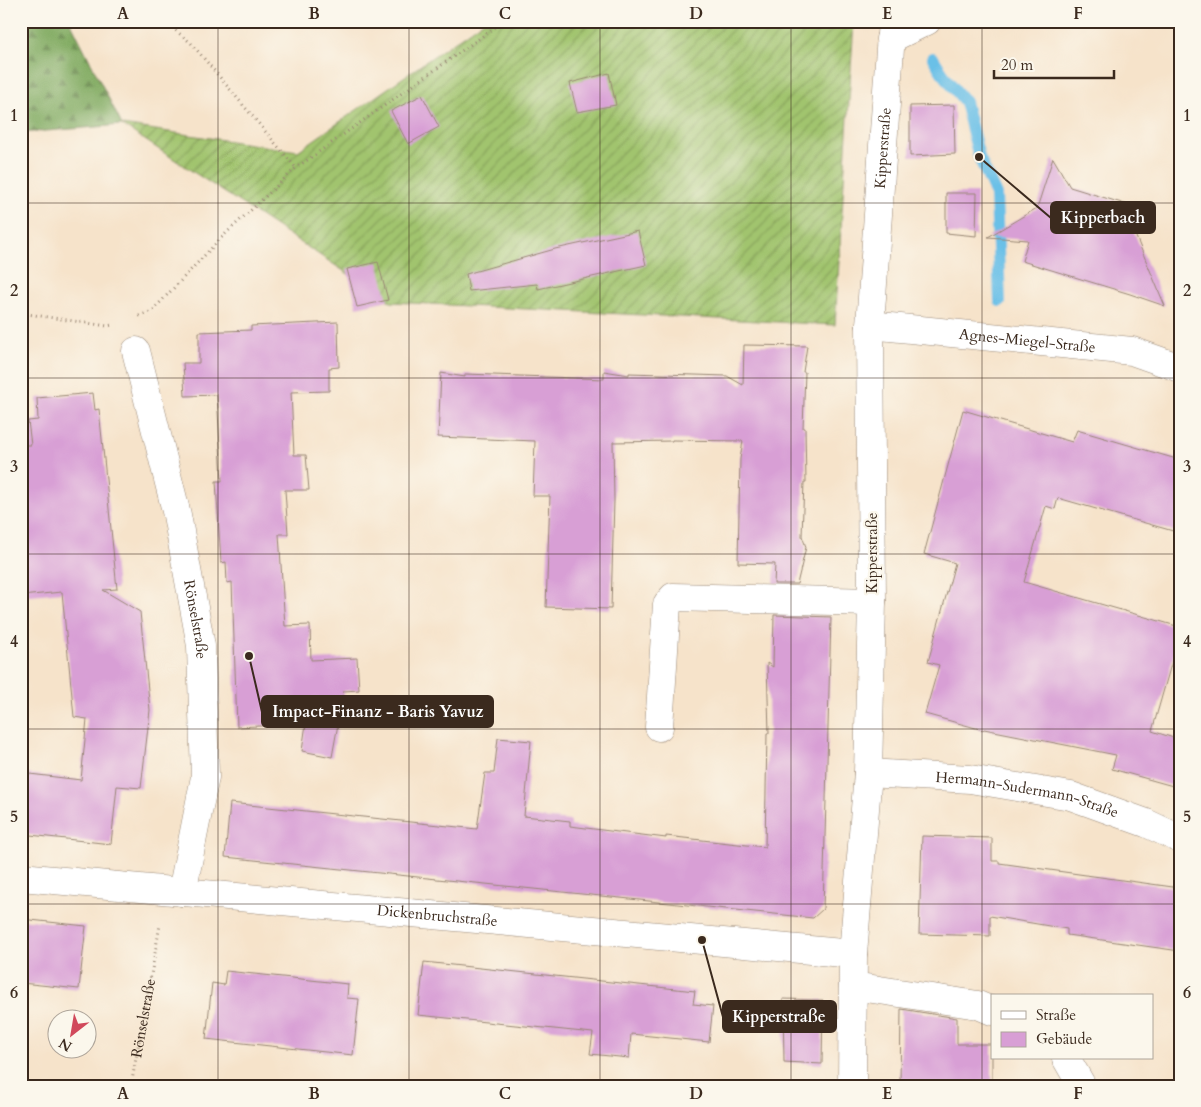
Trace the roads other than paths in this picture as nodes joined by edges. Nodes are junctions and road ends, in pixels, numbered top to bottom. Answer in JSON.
{"nodes":[{"id":1,"x":927,"y":21,"type":"edge"},
{"id":2,"x":891,"y":30,"type":"edge"},
{"id":3,"x":870,"y":325,"type":"junction"},
{"id":4,"x":136,"y":351,"type":"dead end"},
{"id":5,"x":1180,"y":368,"type":"edge"},
{"id":6,"x":872,"y":602,"type":"junction"},
{"id":7,"x":659,"y":727,"type":"dead end"},
{"id":8,"x":868,"y":773,"type":"junction"},
{"id":9,"x":1180,"y":839,"type":"edge"},
{"id":10,"x":21,"y":877,"type":"edge"},
{"id":11,"x":182,"y":892,"type":"junction"},
{"id":12,"x":853,"y":954,"type":"junction"},
{"id":13,"x":853,"y":986,"type":"junction"},
{"id":14,"x":991,"y":1011,"type":"edge"},
{"id":15,"x":1067,"y":1060,"type":"edge"},
{"id":16,"x":852,"y":1086,"type":"edge"},
{"id":17,"x":1082,"y":1086,"type":"edge"}],
"edges":[{"from":1,"to":2,"type":"street"},
{"from":2,"to":3,"type":"street","name":"Kipperstraße"},
{"from":3,"to":5,"type":"street","name":"Agnes-Miegel-Straße"},
{"from":3,"to":6,"type":"street","name":"Kipperstraße"},
{"from":4,"to":11,"type":"street","name":"Rönselstraße"},
{"from":6,"to":7,"type":"street"},
{"from":6,"to":8,"type":"street","name":"Kipperstraße"},
{"from":8,"to":9,"type":"street","name":"Hermann-Sudermann-Straße"},
{"from":8,"to":12,"type":"street","name":"Kipperstraße"},
{"from":10,"to":11,"type":"street","name":"Dickenbruchstraße"},
{"from":11,"to":12,"type":"street","name":"Dickenbruchstraße"},
{"from":12,"to":13,"type":"street","name":"Kipperstraße"},
{"from":13,"to":14,"type":"street"},
{"from":13,"to":16,"type":"street","name":"Kipperstraße"},
{"from":15,"to":17,"type":"street"}]}
